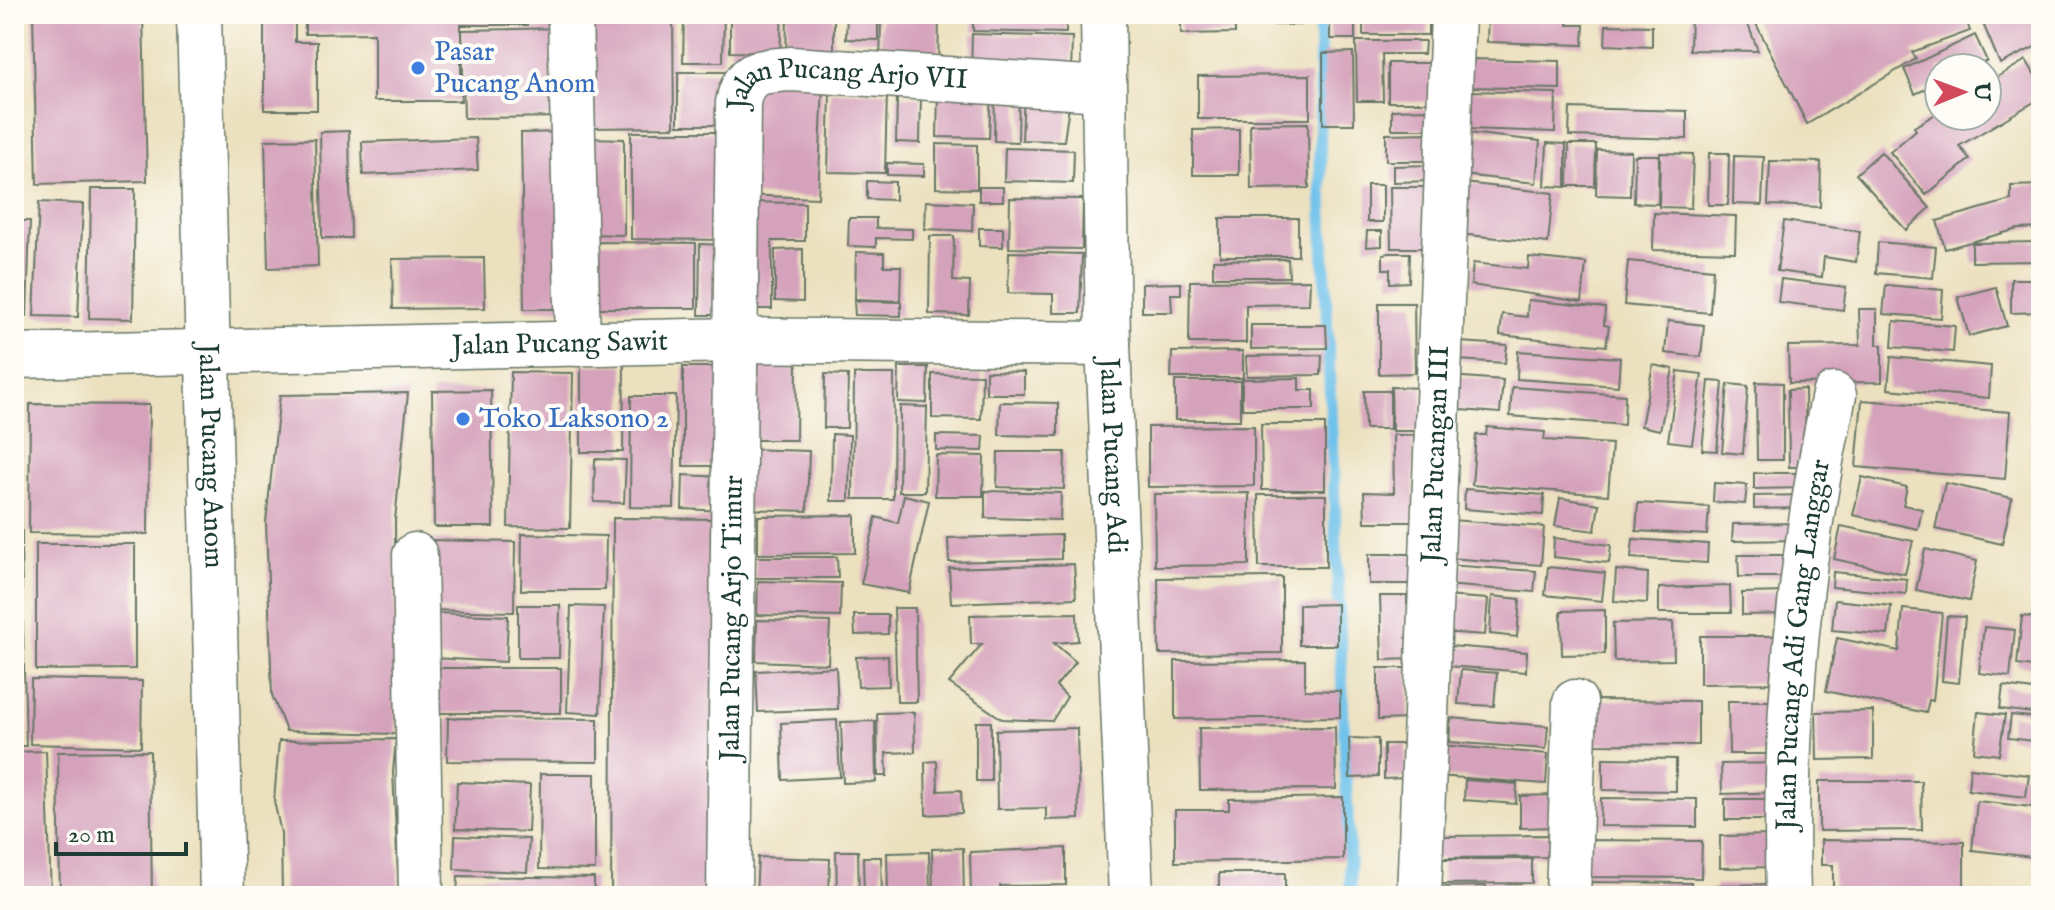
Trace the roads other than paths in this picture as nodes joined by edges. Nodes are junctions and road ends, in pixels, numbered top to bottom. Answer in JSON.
{"nodes":[{"id":1,"x":199,"y":14,"type":"edge"},
{"id":2,"x":570,"y":14,"type":"edge"},
{"id":3,"x":1103,"y":14,"type":"edge"},
{"id":4,"x":1453,"y":14,"type":"edge"},
{"id":5,"x":1103,"y":89,"type":"junction"},
{"id":6,"x":735,"y":340,"type":"junction"},
{"id":7,"x":578,"y":344,"type":"junction"},
{"id":8,"x":1108,"y":344,"type":"junction"},
{"id":9,"x":208,"y":351,"type":"junction"},
{"id":10,"x":14,"y":356,"type":"edge"},
{"id":11,"x":1834,"y":395,"type":"dead end"},
{"id":12,"x":415,"y":555,"type":"dead end"},
{"id":13,"x":1575,"y":702,"type":"dead end"},
{"id":14,"x":222,"y":896,"type":"edge"},
{"id":15,"x":421,"y":896,"type":"edge"},
{"id":16,"x":729,"y":896,"type":"edge"},
{"id":17,"x":1131,"y":896,"type":"edge"},
{"id":18,"x":1419,"y":896,"type":"edge"},
{"id":19,"x":1568,"y":896,"type":"edge"},
{"id":20,"x":1788,"y":896,"type":"edge"}],
"edges":[{"from":1,"to":9,"type":"street","name":"Jalan Pucang Anom"},
{"from":2,"to":7,"type":"street"},
{"from":3,"to":5,"type":"street","name":"Jalan Pucang Adi"},
{"from":4,"to":18,"type":"street","name":"Jalan Pucangan III"},
{"from":5,"to":6,"type":"street","name":"Jalan Pucang Arjo VII"},
{"from":5,"to":8,"type":"street","name":"Jalan Pucang Adi"},
{"from":6,"to":7,"type":"street","name":"Jalan Pucang Sawit"},
{"from":6,"to":8,"type":"street","name":"Jalan Pucang Sawit"},
{"from":6,"to":16,"type":"street","name":"Jalan Pucang Arjo Timur"},
{"from":7,"to":9,"type":"street","name":"Jalan Pucang Sawit"},
{"from":8,"to":17,"type":"street","name":"Jalan Pucang Adi"},
{"from":9,"to":10,"type":"street","name":"Jalan Pucang Sawit"},
{"from":9,"to":14,"type":"street","name":"Jalan Pucang Anom"},
{"from":11,"to":20,"type":"street","name":"Jalan Pucang Adi Gang Langgar"},
{"from":12,"to":15,"type":"street"},
{"from":13,"to":19,"type":"street"}]}
